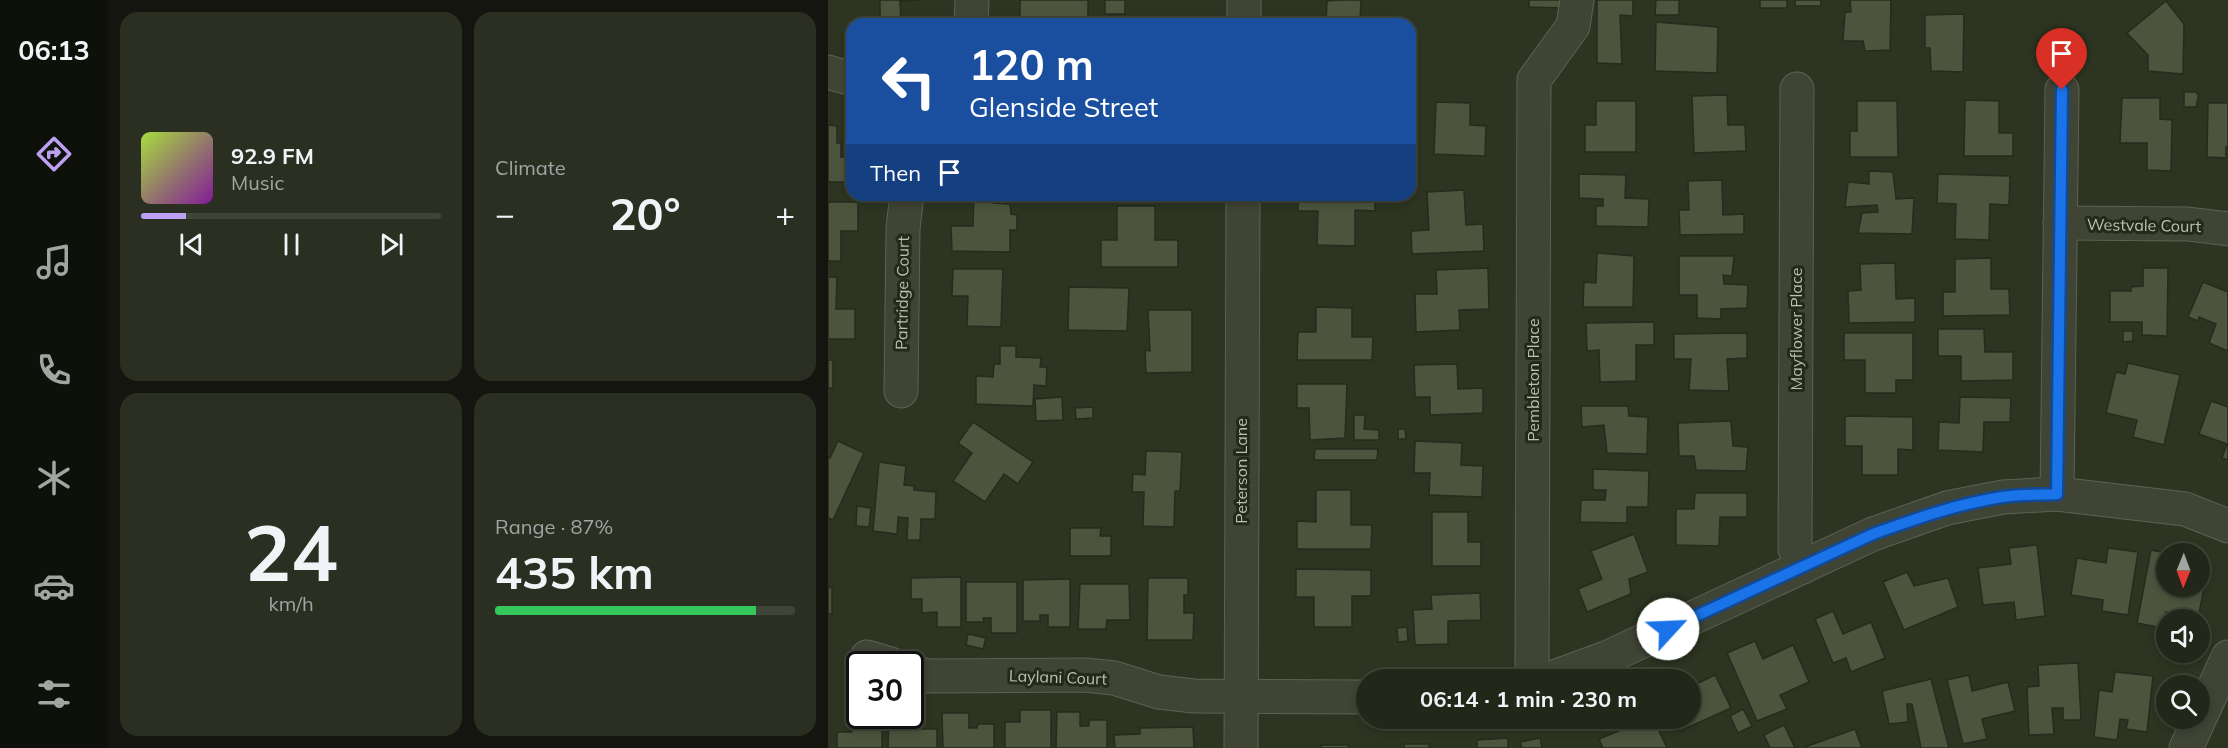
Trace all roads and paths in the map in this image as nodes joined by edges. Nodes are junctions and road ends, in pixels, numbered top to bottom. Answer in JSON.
{"nodes":[{"id":1,"x":972,"y":0,"type":"edge"},
{"id":2,"x":1244,"y":0,"type":"edge"},
{"id":3,"x":1577,"y":0,"type":"edge"},
{"id":4,"x":971,"y":18,"type":"edge"},
{"id":5,"x":1244,"y":18,"type":"edge"},
{"id":6,"x":828,"y":72,"type":"edge"},
{"id":7,"x":846,"y":76,"type":"edge"},
{"id":8,"x":1797,"y":89,"type":"dead end"},
{"id":9,"x":2062,"y":90,"type":"dead end"},
{"id":10,"x":906,"y":201,"type":"edge"},
{"id":11,"x":1243,"y":201,"type":"edge"},
{"id":12,"x":2060,"y":223,"type":"junction"},
{"id":13,"x":2228,"y":229,"type":"edge"},
{"id":14,"x":901,"y":391,"type":"dead end"},
{"id":15,"x":2057,"y":494,"type":"junction"},
{"id":16,"x":2228,"y":526,"type":"edge"},
{"id":17,"x":1803,"y":567,"type":"junction"},
{"id":18,"x":2228,"y":657,"type":"edge"},
{"id":19,"x":1534,"y":669,"type":"edge"},
{"id":20,"x":1576,"y":669,"type":"edge"},
{"id":21,"x":924,"y":675,"type":"edge"},
{"id":22,"x":1240,"y":696,"type":"junction"},
{"id":23,"x":1356,"y":697,"type":"edge"},
{"id":24,"x":1241,"y":748,"type":"edge"},
{"id":25,"x":2186,"y":748,"type":"edge"}],
"edges":[{"from":1,"to":4,"type":"street"},
{"from":2,"to":5,"type":"street"},
{"from":3,"to":19,"type":"street","name":"Pembleton Place"},
{"from":6,"to":7,"type":"street"},
{"from":8,"to":17,"type":"street","name":"Mayflower Place"},
{"from":9,"to":12,"type":"street"},
{"from":10,"to":14,"type":"street","name":"Partridge Court"},
{"from":11,"to":22,"type":"street","name":"Peterson Lane"},
{"from":12,"to":13,"type":"street","name":"Westvale Court"},
{"from":12,"to":15,"type":"street"},
{"from":15,"to":16,"type":"street"},
{"from":15,"to":17,"type":"street"},
{"from":17,"to":20,"type":"street"},
{"from":18,"to":25,"type":"street"},
{"from":21,"to":22,"type":"street","name":"Laylani Court"},
{"from":22,"to":23,"type":"street","name":"Laylani Court"},
{"from":22,"to":24,"type":"street","name":"Peterson Lane"}]}
